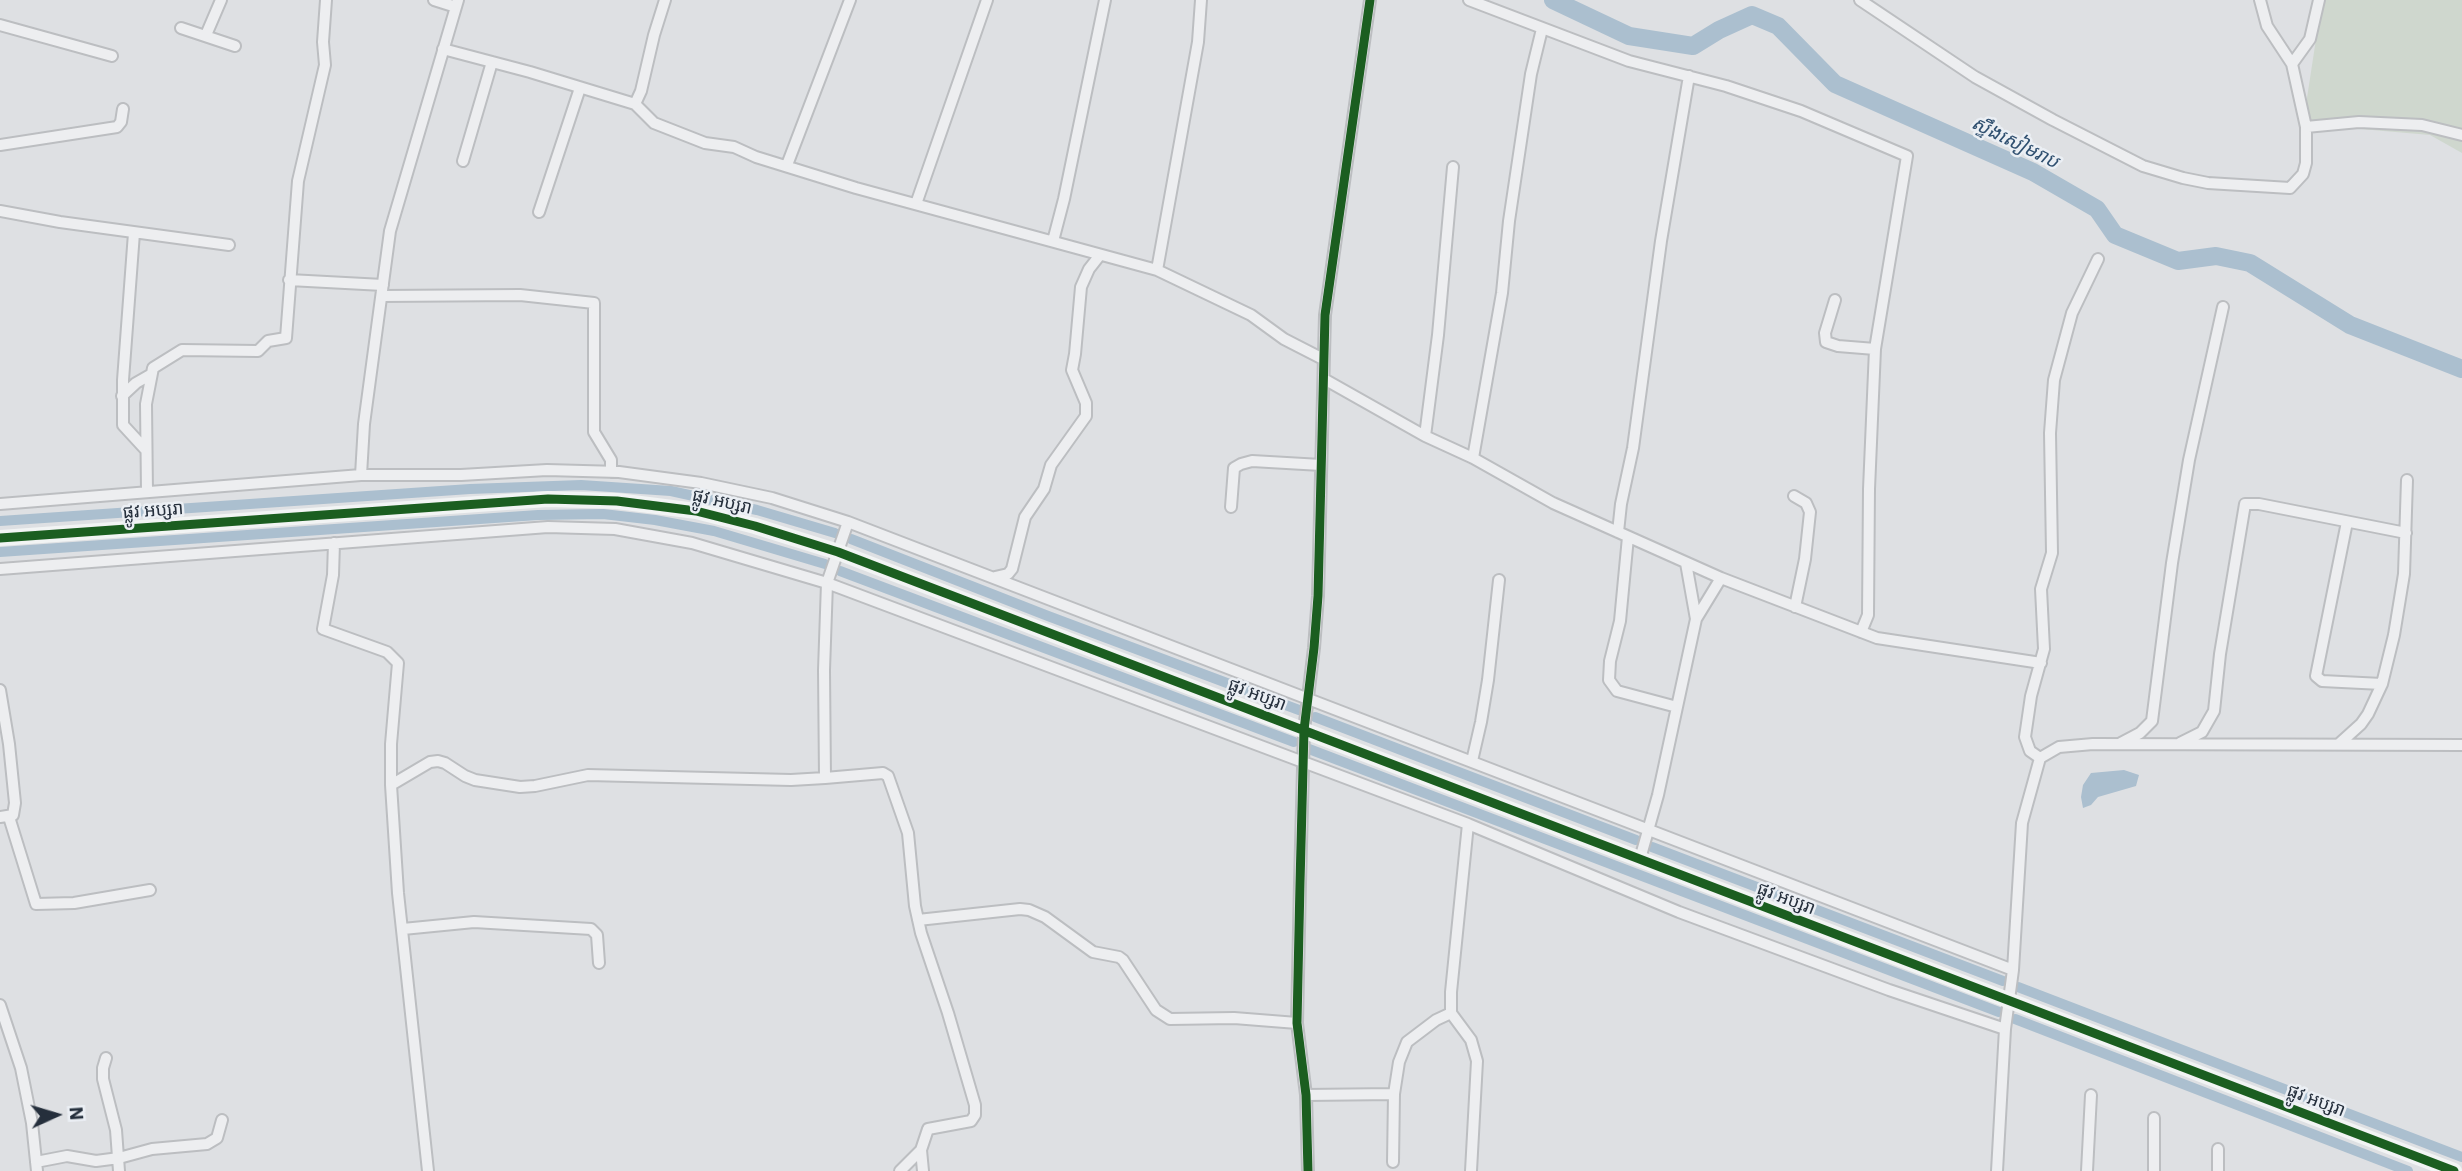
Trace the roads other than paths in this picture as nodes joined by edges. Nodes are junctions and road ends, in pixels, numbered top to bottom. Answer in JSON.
{"nodes":[{"id":1,"x":221,"y":0,"type":"edge"},
{"id":2,"x":326,"y":0,"type":"edge"},
{"id":3,"x":434,"y":0,"type":"edge"},
{"id":4,"x":664,"y":0,"type":"edge"},
{"id":5,"x":850,"y":0,"type":"edge"},
{"id":6,"x":987,"y":0,"type":"edge"},
{"id":7,"x":1105,"y":0,"type":"edge"},
{"id":8,"x":1201,"y":0,"type":"edge"},
{"id":9,"x":1370,"y":0,"type":"edge"},
{"id":10,"x":1469,"y":0,"type":"edge"},
{"id":11,"x":1860,"y":0,"type":"edge"},
{"id":12,"x":2260,"y":0,"type":"edge"},
{"id":13,"x":2319,"y":0,"type":"edge"},
{"id":14,"x":457,"y":3,"type":"edge"},
{"id":15,"x":0,"y":25,"type":"edge"},
{"id":16,"x":181,"y":28,"type":"dead end"},
{"id":17,"x":1542,"y":29,"type":"junction"},
{"id":18,"x":205,"y":35,"type":"junction"},
{"id":19,"x":235,"y":46,"type":"dead end"},
{"id":20,"x":443,"y":49,"type":"junction"},
{"id":21,"x":112,"y":56,"type":"dead end"},
{"id":22,"x":492,"y":62,"type":"junction"},
{"id":23,"x":2292,"y":64,"type":"junction"},
{"id":24,"x":1689,"y":76,"type":"junction"},
{"id":25,"x":580,"y":89,"type":"junction"},
{"id":26,"x":635,"y":104,"type":"junction"},
{"id":27,"x":123,"y":108,"type":"dead end"},
{"id":28,"x":2306,"y":127,"type":"junction"},
{"id":29,"x":2462,"y":135,"type":"edge"},
{"id":30,"x":0,"y":145,"type":"edge"},
{"id":31,"x":463,"y":161,"type":"dead end"},
{"id":32,"x":787,"y":165,"type":"junction"},
{"id":33,"x":1453,"y":167,"type":"dead end"},
{"id":34,"x":916,"y":204,"type":"junction"},
{"id":35,"x":0,"y":211,"type":"edge"},
{"id":36,"x":539,"y":212,"type":"dead end"},
{"id":37,"x":134,"y":233,"type":"junction"},
{"id":38,"x":1053,"y":241,"type":"junction"},
{"id":39,"x":229,"y":245,"type":"dead end"},
{"id":40,"x":1100,"y":255,"type":"junction"},
{"id":41,"x":2098,"y":258,"type":"dead end"},
{"id":42,"x":1157,"y":270,"type":"junction"},
{"id":43,"x":289,"y":280,"type":"junction"},
{"id":44,"x":382,"y":291,"type":"junction"},
{"id":45,"x":1835,"y":300,"type":"dead end"},
{"id":46,"x":2223,"y":307,"type":"dead end"},
{"id":47,"x":1875,"y":349,"type":"junction"},
{"id":48,"x":1323,"y":359,"type":"junction"},
{"id":49,"x":150,"y":375,"type":"junction"},
{"id":50,"x":1324,"y":379,"type":"junction"},
{"id":51,"x":122,"y":396,"type":"junction"},
{"id":52,"x":1425,"y":436,"type":"junction"},
{"id":53,"x":146,"y":450,"type":"junction"},
{"id":54,"x":1473,"y":457,"type":"junction"},
{"id":55,"x":1321,"y":465,"type":"junction"},
{"id":56,"x":611,"y":471,"type":"junction"},
{"id":57,"x":361,"y":475,"type":"junction"},
{"id":58,"x":2407,"y":480,"type":"dead end"},
{"id":59,"x":147,"y":492,"type":"junction"},
{"id":60,"x":1794,"y":496,"type":"dead end"},
{"id":61,"x":0,"y":504,"type":"edge"},
{"id":62,"x":1231,"y":507,"type":"dead end"},
{"id":63,"x":848,"y":522,"type":"junction"},
{"id":64,"x":2347,"y":522,"type":"junction"},
{"id":65,"x":2406,"y":533,"type":"junction"},
{"id":66,"x":1623,"y":535,"type":"junction"},
{"id":67,"x":0,"y":538,"type":"edge"},
{"id":68,"x":334,"y":543,"type":"junction"},
{"id":69,"x":838,"y":551,"type":"junction"},
{"id":70,"x":1686,"y":563,"type":"junction"},
{"id":71,"x":0,"y":569,"type":"edge"},
{"id":72,"x":994,"y":578,"type":"junction"},
{"id":73,"x":1721,"y":578,"type":"junction"},
{"id":74,"x":1499,"y":580,"type":"dead end"},
{"id":75,"x":827,"y":583,"type":"junction"},
{"id":76,"x":1795,"y":607,"type":"junction"},
{"id":77,"x":1696,"y":619,"type":"junction"},
{"id":78,"x":1861,"y":632,"type":"junction"},
{"id":79,"x":2041,"y":663,"type":"junction"},
{"id":80,"x":2382,"y":684,"type":"junction"},
{"id":81,"x":0,"y":690,"type":"edge"},
{"id":82,"x":1309,"y":699,"type":"junction"},
{"id":83,"x":1677,"y":707,"type":"junction"},
{"id":84,"x":1304,"y":730,"type":"junction"},
{"id":85,"x":2462,"y":732,"type":"edge"},
{"id":86,"x":2340,"y":743,"type":"junction"},
{"id":87,"x":2119,"y":744,"type":"junction"},
{"id":88,"x":2174,"y":745,"type":"junction"},
{"id":89,"x":2461,"y":745,"type":"edge"},
{"id":90,"x":2040,"y":758,"type":"junction"},
{"id":91,"x":1472,"y":761,"type":"junction"},
{"id":92,"x":1305,"y":763,"type":"junction"},
{"id":93,"x":825,"y":778,"type":"junction"},
{"id":94,"x":391,"y":785,"type":"junction"},
{"id":95,"x":5,"y":817,"type":"edge"},
{"id":96,"x":1468,"y":824,"type":"junction"},
{"id":97,"x":1648,"y":829,"type":"junction"},
{"id":98,"x":1640,"y":859,"type":"junction"},
{"id":99,"x":150,"y":890,"type":"dead end"},
{"id":100,"x":918,"y":920,"type":"junction"},
{"id":101,"x":403,"y":929,"type":"junction"},
{"id":102,"x":599,"y":962,"type":"dead end"},
{"id":103,"x":2013,"y":970,"type":"junction"},
{"id":104,"x":2008,"y":1001,"type":"junction"},
{"id":105,"x":0,"y":1005,"type":"edge"},
{"id":106,"x":1451,"y":1013,"type":"junction"},
{"id":107,"x":1297,"y":1023,"type":"junction"},
{"id":108,"x":2006,"y":1029,"type":"junction"},
{"id":109,"x":106,"y":1058,"type":"dead end"},
{"id":110,"x":1394,"y":1094,"type":"junction"},
{"id":111,"x":2091,"y":1094,"type":"dead end"},
{"id":112,"x":1306,"y":1095,"type":"junction"},
{"id":113,"x":2154,"y":1118,"type":"dead end"},
{"id":114,"x":222,"y":1120,"type":"dead end"},
{"id":115,"x":2218,"y":1149,"type":"dead end"},
{"id":116,"x":921,"y":1150,"type":"junction"},
{"id":117,"x":118,"y":1158,"type":"junction"},
{"id":118,"x":1393,"y":1162,"type":"dead end"},
{"id":119,"x":37,"y":1166,"type":"edge"},
{"id":120,"x":120,"y":1171,"type":"edge"},
{"id":121,"x":428,"y":1171,"type":"edge"},
{"id":122,"x":900,"y":1171,"type":"edge"},
{"id":123,"x":923,"y":1171,"type":"edge"},
{"id":124,"x":1308,"y":1171,"type":"edge"},
{"id":125,"x":1471,"y":1171,"type":"edge"},
{"id":126,"x":1997,"y":1171,"type":"edge"},
{"id":127,"x":2087,"y":1171,"type":"edge"},
{"id":128,"x":2154,"y":1171,"type":"edge"},
{"id":129,"x":2218,"y":1171,"type":"edge"},
{"id":130,"x":2454,"y":1171,"type":"edge"}],
"edges":[{"from":1,"to":18,"type":"street"},
{"from":2,"to":43,"type":"street"},
{"from":3,"to":14,"type":"street"},
{"from":4,"to":26,"type":"street"},
{"from":5,"to":32,"type":"street"},
{"from":6,"to":34,"type":"street"},
{"from":7,"to":38,"type":"street"},
{"from":8,"to":42,"type":"street"},
{"from":9,"to":48,"type":"street"},
{"from":10,"to":17,"type":"street"},
{"from":11,"to":28,"type":"street"},
{"from":12,"to":23,"type":"street"},
{"from":13,"to":23,"type":"street"},
{"from":14,"to":20,"type":"street"},
{"from":15,"to":21,"type":"street"},
{"from":16,"to":18,"type":"street"},
{"from":17,"to":24,"type":"street"},
{"from":17,"to":54,"type":"street"},
{"from":18,"to":19,"type":"street"},
{"from":20,"to":22,"type":"street"},
{"from":20,"to":44,"type":"street"},
{"from":22,"to":25,"type":"street"},
{"from":22,"to":31,"type":"street"},
{"from":23,"to":28,"type":"street"},
{"from":24,"to":47,"type":"street"},
{"from":24,"to":66,"type":"street"},
{"from":25,"to":26,"type":"street"},
{"from":25,"to":36,"type":"street"},
{"from":26,"to":32,"type":"street"},
{"from":27,"to":30,"type":"street"},
{"from":28,"to":29,"type":"street"},
{"from":32,"to":34,"type":"street"},
{"from":33,"to":52,"type":"street"},
{"from":34,"to":38,"type":"street"},
{"from":35,"to":37,"type":"street"},
{"from":37,"to":39,"type":"street"},
{"from":37,"to":51,"type":"street"},
{"from":38,"to":40,"type":"street"},
{"from":40,"to":42,"type":"street"},
{"from":40,"to":72,"type":"street"},
{"from":41,"to":79,"type":"street"},
{"from":42,"to":48,"type":"street"},
{"from":43,"to":44,"type":"street"},
{"from":43,"to":49,"type":"street"},
{"from":44,"to":56,"type":"street"},
{"from":44,"to":57,"type":"street"},
{"from":45,"to":47,"type":"street"},
{"from":46,"to":87,"type":"street"},
{"from":47,"to":78,"type":"street"},
{"from":48,"to":50,"type":"street"},
{"from":49,"to":51,"type":"street"},
{"from":49,"to":53,"type":"street"},
{"from":50,"to":52,"type":"street"},
{"from":50,"to":55,"type":"street"},
{"from":51,"to":53,"type":"street"},
{"from":52,"to":54,"type":"street"},
{"from":53,"to":59,"type":"street"},
{"from":54,"to":66,"type":"street"},
{"from":55,"to":62,"type":"street"},
{"from":55,"to":82,"type":"street"},
{"from":56,"to":57,"type":"street"},
{"from":56,"to":63,"type":"street"},
{"from":57,"to":59,"type":"street"},
{"from":58,"to":65,"type":"street"},
{"from":59,"to":61,"type":"street"},
{"from":60,"to":76,"type":"street"},
{"from":63,"to":69,"type":"street"},
{"from":63,"to":72,"type":"street"},
{"from":64,"to":65,"type":"street"},
{"from":64,"to":80,"type":"street"},
{"from":64,"to":88,"type":"street"},
{"from":65,"to":80,"type":"street"},
{"from":66,"to":70,"type":"street"},
{"from":66,"to":83,"type":"street"},
{"from":67,"to":69,"type":"street","name":"ផ្លូវ អប្សរា"},
{"from":68,"to":71,"type":"street"},
{"from":68,"to":75,"type":"street"},
{"from":68,"to":94,"type":"street"},
{"from":69,"to":75,"type":"street"},
{"from":69,"to":84,"type":"street","name":"ផ្លូវ អប្សរា"},
{"from":70,"to":73,"type":"street"},
{"from":70,"to":77,"type":"street"},
{"from":72,"to":82,"type":"street"},
{"from":73,"to":76,"type":"street"},
{"from":73,"to":77,"type":"street"},
{"from":74,"to":91,"type":"street"},
{"from":75,"to":92,"type":"street"},
{"from":75,"to":93,"type":"street"},
{"from":76,"to":78,"type":"street"},
{"from":77,"to":83,"type":"street"},
{"from":78,"to":79,"type":"street"},
{"from":79,"to":90,"type":"street"},
{"from":80,"to":86,"type":"street"},
{"from":81,"to":95,"type":"street"},
{"from":82,"to":84,"type":"street"},
{"from":82,"to":91,"type":"street"},
{"from":83,"to":97,"type":"street"},
{"from":84,"to":92,"type":"street"},
{"from":84,"to":98,"type":"street","name":"ផ្លូវ អប្សរា"},
{"from":85,"to":89,"type":"street"},
{"from":86,"to":88,"type":"street"},
{"from":86,"to":89,"type":"street"},
{"from":87,"to":88,"type":"street"},
{"from":87,"to":90,"type":"street"},
{"from":90,"to":103,"type":"street"},
{"from":91,"to":97,"type":"street"},
{"from":92,"to":96,"type":"street"},
{"from":92,"to":107,"type":"street"},
{"from":93,"to":94,"type":"street"},
{"from":93,"to":100,"type":"street"},
{"from":94,"to":101,"type":"street"},
{"from":95,"to":99,"type":"street"},
{"from":96,"to":106,"type":"street"},
{"from":96,"to":108,"type":"street"},
{"from":97,"to":98,"type":"street"},
{"from":97,"to":103,"type":"street"},
{"from":98,"to":104,"type":"street","name":"ផ្លូវ អប្សរា"},
{"from":100,"to":107,"type":"street"},
{"from":100,"to":116,"type":"street"},
{"from":101,"to":102,"type":"street"},
{"from":101,"to":121,"type":"street"},
{"from":103,"to":104,"type":"street"},
{"from":104,"to":108,"type":"street"},
{"from":104,"to":130,"type":"street","name":"ផ្លូវ អប្សរា"},
{"from":105,"to":119,"type":"street"},
{"from":106,"to":110,"type":"street"},
{"from":106,"to":125,"type":"street"},
{"from":107,"to":112,"type":"street"},
{"from":108,"to":126,"type":"street"},
{"from":109,"to":117,"type":"street"},
{"from":110,"to":112,"type":"street"},
{"from":110,"to":118,"type":"street"},
{"from":111,"to":127,"type":"street"},
{"from":112,"to":124,"type":"street"},
{"from":113,"to":128,"type":"street"},
{"from":114,"to":117,"type":"street"},
{"from":115,"to":129,"type":"street"},
{"from":116,"to":122,"type":"street"},
{"from":116,"to":123,"type":"street"},
{"from":117,"to":119,"type":"street"},
{"from":117,"to":120,"type":"street"}]}
